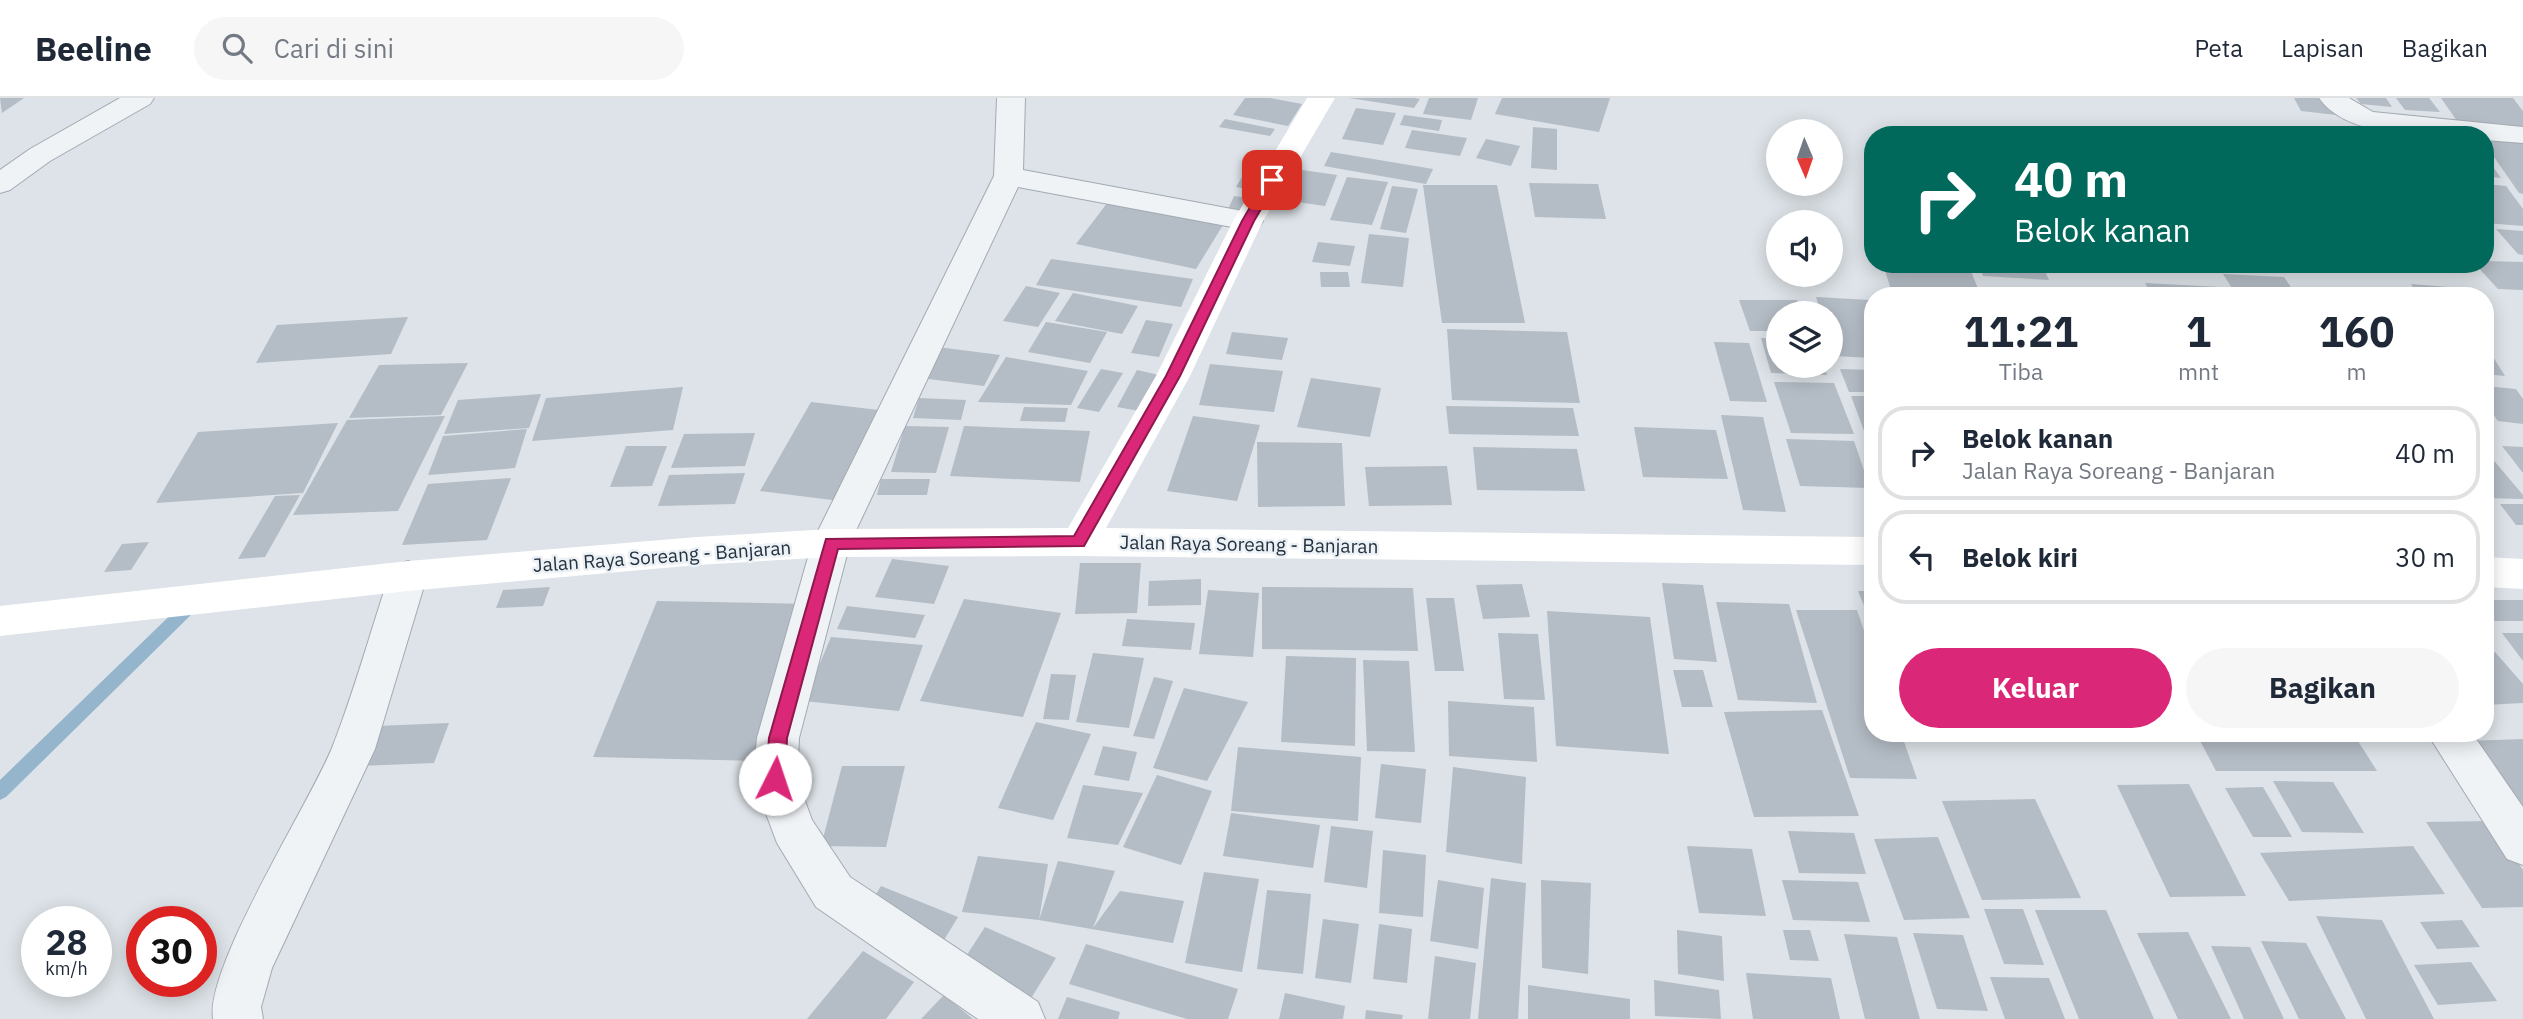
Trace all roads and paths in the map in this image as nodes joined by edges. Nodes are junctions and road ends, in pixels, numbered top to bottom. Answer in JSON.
{"nodes":[{"id":1,"x":140,"y":98,"type":"edge"},
{"id":2,"x":1011,"y":98,"type":"edge"},
{"id":3,"x":1321,"y":98,"type":"edge"},
{"id":4,"x":2333,"y":98,"type":"edge"},
{"id":5,"x":2430,"y":126,"type":"edge"},
{"id":6,"x":2494,"y":132,"type":"edge"},
{"id":7,"x":2523,"y":135,"type":"edge"},
{"id":8,"x":1008,"y":176,"type":"junction"},
{"id":9,"x":0,"y":184,"type":"edge"},
{"id":10,"x":1248,"y":221,"type":"junction"},
{"id":11,"x":1079,"y":542,"type":"junction"},
{"id":12,"x":831,"y":543,"type":"junction"},
{"id":13,"x":1864,"y":551,"type":"edge"},
{"id":14,"x":2494,"y":572,"type":"edge"},
{"id":15,"x":2523,"y":574,"type":"edge"},
{"id":16,"x":408,"y":576,"type":"junction"},
{"id":17,"x":0,"y":621,"type":"edge"},
{"id":18,"x":2454,"y":742,"type":"edge"},
{"id":19,"x":2523,"y":845,"type":"edge"},
{"id":20,"x":238,"y":1019,"type":"edge"},
{"id":21,"x":1020,"y":1019,"type":"edge"}],
"edges":[{"from":1,"to":9,"type":"street"},
{"from":2,"to":8,"type":"street"},
{"from":3,"to":10,"type":"main road"},
{"from":4,"to":5,"type":"street"},
{"from":6,"to":7,"type":"street"},
{"from":8,"to":10,"type":"street"},
{"from":8,"to":12,"type":"street"},
{"from":10,"to":11,"type":"main road"},
{"from":11,"to":12,"type":"main road","name":"Jalan Raya Soreang - Banjaran"},
{"from":11,"to":13,"type":"main road","name":"Jalan Raya Soreang - Banjaran"},
{"from":12,"to":16,"type":"main road","name":"Jalan Raya Soreang - Banjaran"},
{"from":12,"to":21,"type":"street"},
{"from":14,"to":15,"type":"main road"},
{"from":16,"to":17,"type":"main road","name":"Jalan Raya Soreang - Banjaran"},
{"from":16,"to":20,"type":"street"},
{"from":18,"to":19,"type":"street"}]}
